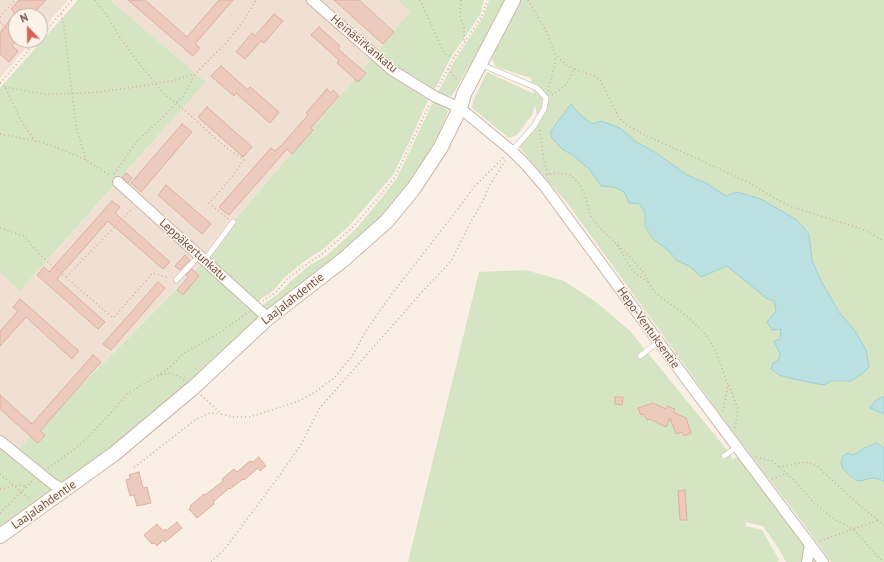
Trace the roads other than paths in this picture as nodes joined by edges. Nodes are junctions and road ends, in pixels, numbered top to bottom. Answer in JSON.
{"nodes":[{"id":1,"x":312,"y":0,"type":"edge"},
{"id":2,"x":513,"y":0,"type":"edge"},
{"id":3,"x":480,"y":64,"type":"junction"},
{"id":4,"x":460,"y":108,"type":"junction"},
{"id":5,"x":512,"y":151,"type":"junction"},
{"id":6,"x":115,"y":179,"type":"road end"},
{"id":7,"x":233,"y":222,"type":"road end"},
{"id":8,"x":201,"y":258,"type":"junction"},
{"id":9,"x":176,"y":280,"type":"road end"},
{"id":10,"x":268,"y":318,"type":"junction"},
{"id":11,"x":658,"y":342,"type":"junction"},
{"id":12,"x":640,"y":356,"type":"dead end"},
{"id":13,"x":0,"y":441,"type":"edge"},
{"id":14,"x":740,"y":451,"type":"junction"},
{"id":15,"x":724,"y":456,"type":"dead end"},
{"id":16,"x":65,"y":490,"type":"junction"},
{"id":17,"x":0,"y":536,"type":"edge"},
{"id":18,"x":810,"y":544,"type":"junction"},
{"id":19,"x":807,"y":562,"type":"edge"},
{"id":20,"x":823,"y":562,"type":"edge"}],
"edges":[{"from":1,"to":4,"type":"street","name":"Heinäsirkankatu"},
{"from":2,"to":3,"type":"street","name":"Laajalahdentie"},
{"from":3,"to":4,"type":"street","name":"Laajalahdentie"},
{"from":3,"to":5,"type":"lane"},
{"from":4,"to":5,"type":"street","name":"Hepo-Ventuksentie"},
{"from":4,"to":10,"type":"street","name":"Laajalahdentie"},
{"from":5,"to":11,"type":"street","name":"Hepo-Ventuksentie"},
{"from":6,"to":8,"type":"street","name":"Leppäkertunkatu"},
{"from":7,"to":8,"type":"lane"},
{"from":8,"to":9,"type":"lane"},
{"from":8,"to":10,"type":"street","name":"Leppäkertunkatu"},
{"from":10,"to":16,"type":"street","name":"Laajalahdentie"},
{"from":11,"to":12,"type":"lane"},
{"from":11,"to":14,"type":"street","name":"Hepo-Ventuksentie"},
{"from":13,"to":16,"type":"street"},
{"from":14,"to":15,"type":"lane"},
{"from":14,"to":18,"type":"street","name":"Hepo-Ventuksentie"},
{"from":16,"to":17,"type":"street","name":"Laajalahdentie"},
{"from":18,"to":19,"type":"street"},
{"from":18,"to":20,"type":"street","name":"Hepo-Ventuksentie"}]}
